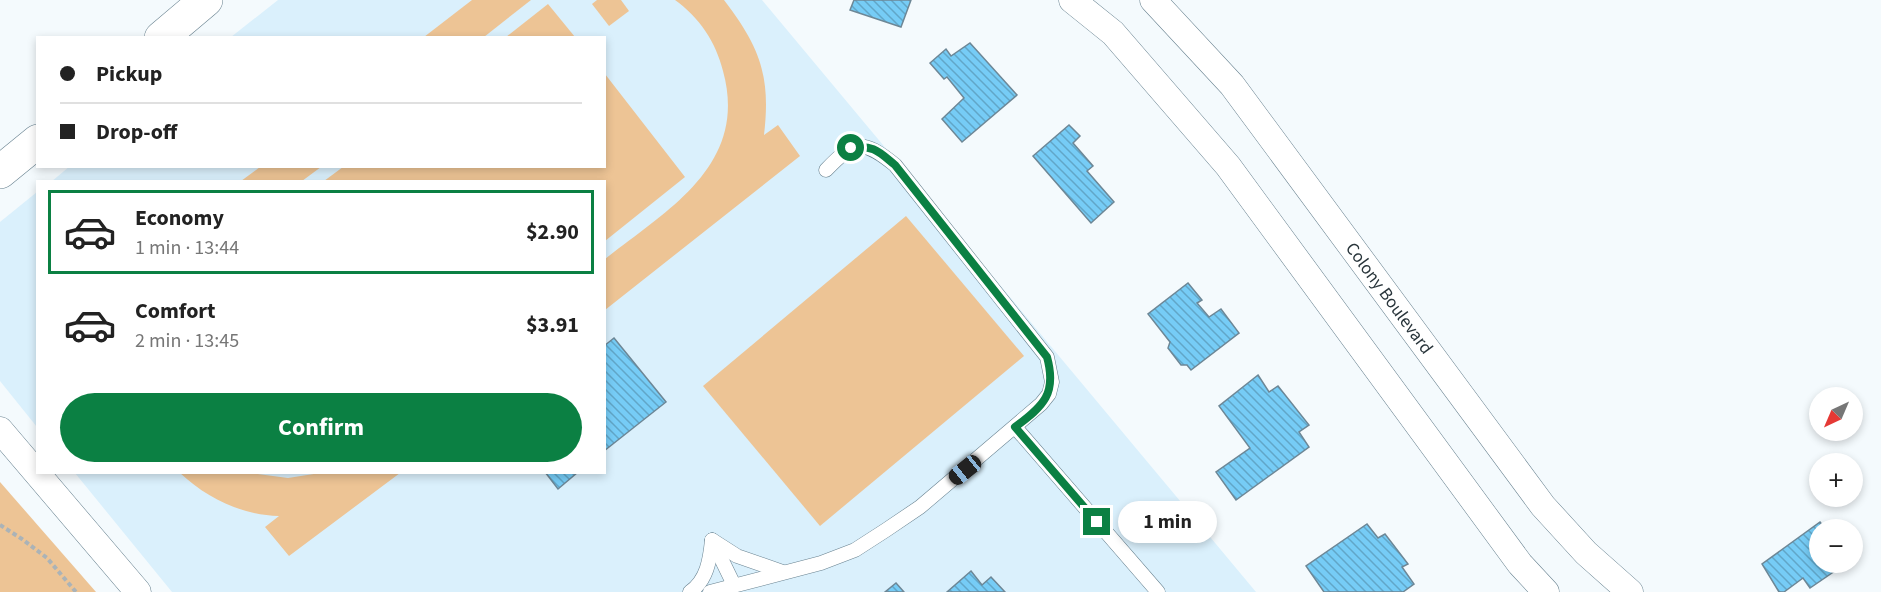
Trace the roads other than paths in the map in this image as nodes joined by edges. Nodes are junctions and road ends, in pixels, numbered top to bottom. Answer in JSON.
{"nodes":[{"id":1,"x":206,"y":0,"type":"edge"},
{"id":2,"x":1072,"y":0,"type":"edge"},
{"id":3,"x":1153,"y":0,"type":"edge"},
{"id":4,"x":163,"y":36,"type":"edge"},
{"id":5,"x":36,"y":143,"type":"edge"},
{"id":6,"x":826,"y":170,"type":"dead end"},
{"id":7,"x":0,"y":172,"type":"edge"},
{"id":8,"x":1015,"y":427,"type":"junction"},
{"id":9,"x":0,"y":430,"type":"edge"},
{"id":10,"x":36,"y":472,"type":"edge"},
{"id":11,"x":37,"y":474,"type":"edge"},
{"id":12,"x":712,"y":540,"type":"junction"},
{"id":13,"x":783,"y":572,"type":"junction"},
{"id":14,"x":734,"y":585,"type":"junction"},
{"id":15,"x":138,"y":592,"type":"edge"},
{"id":16,"x":690,"y":592,"type":"edge"},
{"id":17,"x":710,"y":592,"type":"edge"},
{"id":18,"x":1158,"y":592,"type":"edge"},
{"id":19,"x":1546,"y":592,"type":"edge"},
{"id":20,"x":1630,"y":592,"type":"edge"}],
"edges":[{"from":1,"to":4,"type":"main road"},
{"from":2,"to":19,"type":"street"},
{"from":3,"to":20,"type":"street","name":"Colony Boulevard"},
{"from":5,"to":7,"type":"main road"},
{"from":6,"to":8,"type":"lane"},
{"from":8,"to":13,"type":"lane"},
{"from":8,"to":18,"type":"lane"},
{"from":9,"to":10,"type":"street"},
{"from":11,"to":15,"type":"street"},
{"from":12,"to":13,"type":"lane"},
{"from":12,"to":14,"type":"lane"},
{"from":12,"to":16,"type":"lane"},
{"from":13,"to":14,"type":"lane"},
{"from":14,"to":17,"type":"lane"}]}
